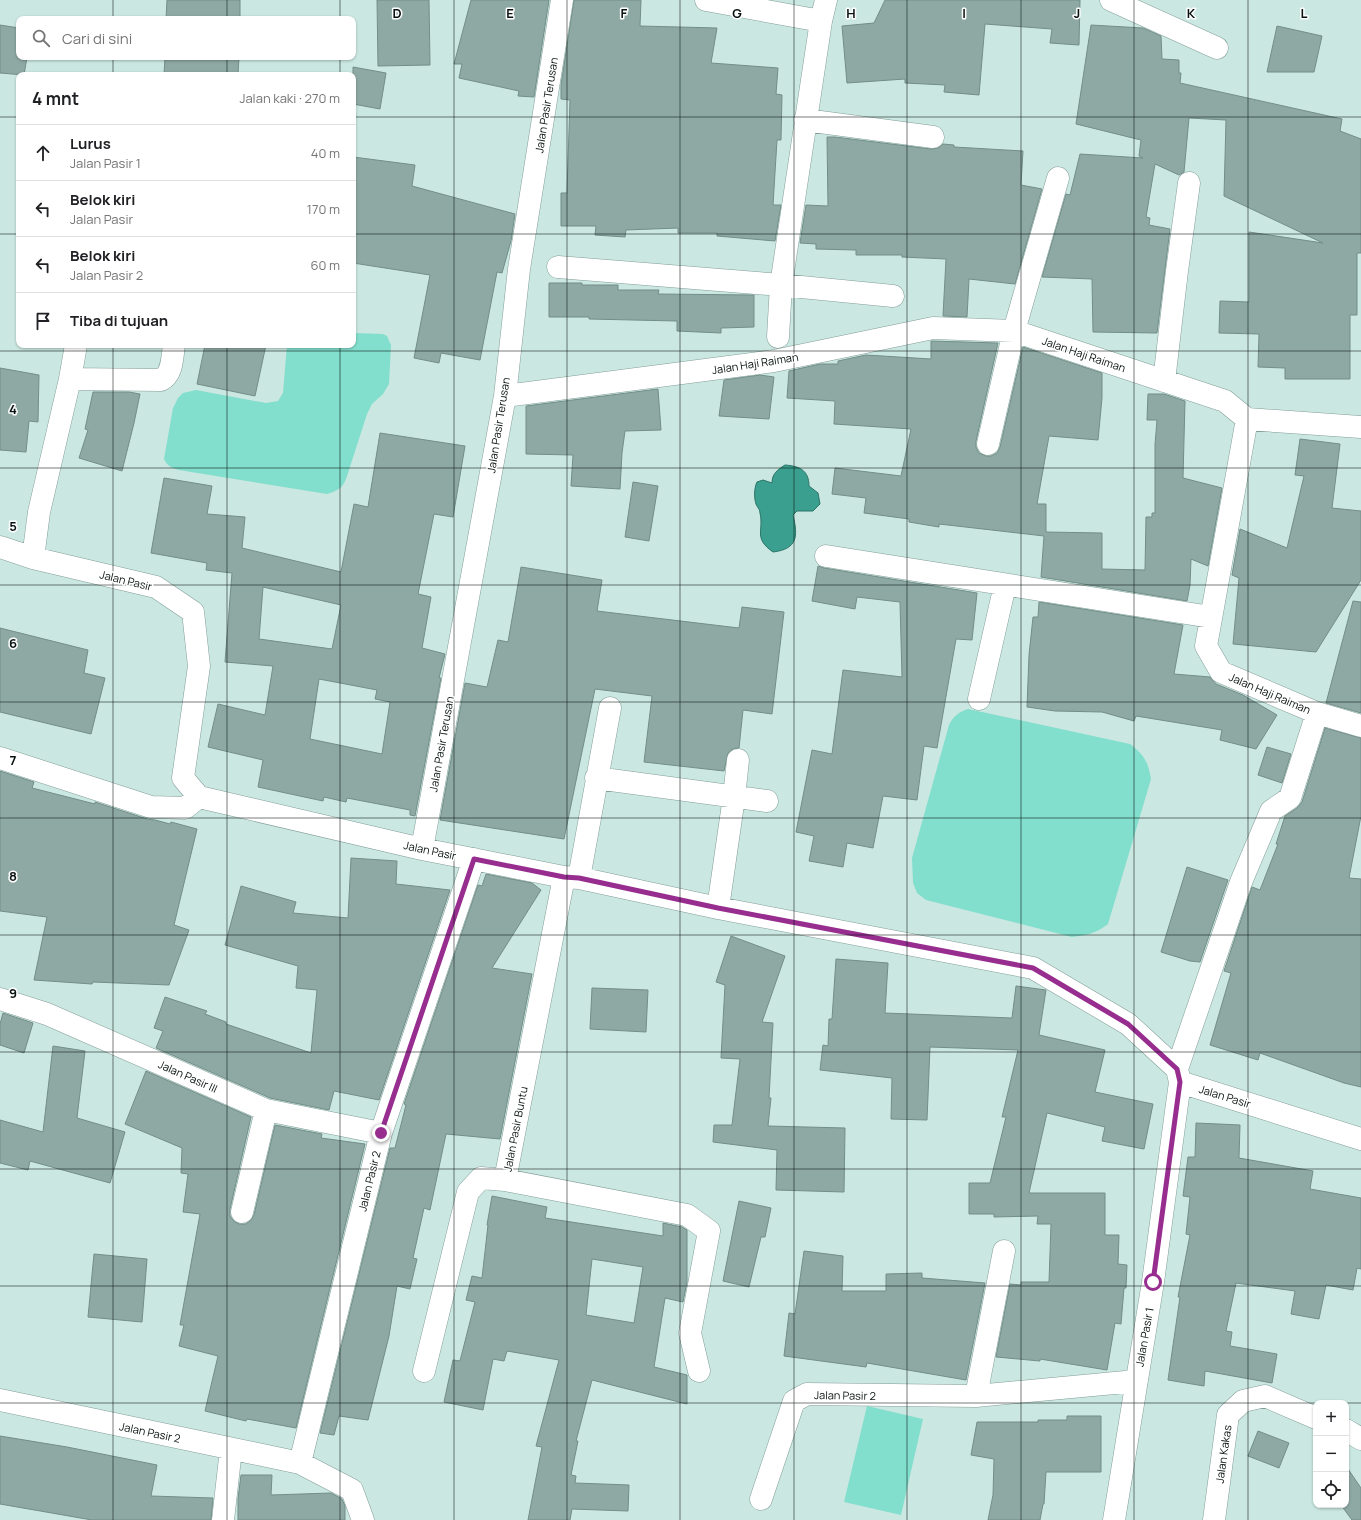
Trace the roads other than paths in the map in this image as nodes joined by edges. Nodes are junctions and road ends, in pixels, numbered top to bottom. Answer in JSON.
{"nodes":[{"id":1,"x":562,"y":0,"type":"edge"},
{"id":2,"x":706,"y":0,"type":"edge"},
{"id":3,"x":826,"y":0,"type":"edge"},
{"id":4,"x":1112,"y":0,"type":"edge"},
{"id":5,"x":821,"y":21,"type":"junction"},
{"id":6,"x":1217,"y":48,"type":"dead end"},
{"id":7,"x":805,"y":120,"type":"junction"},
{"id":8,"x":933,"y":137,"type":"dead end"},
{"id":9,"x":1058,"y":178,"type":"dead end"},
{"id":10,"x":1189,"y":183,"type":"dead end"},
{"id":11,"x":558,"y":266,"type":"dead end"},
{"id":12,"x":781,"y":285,"type":"junction"},
{"id":13,"x":893,"y":296,"type":"dead end"},
{"id":14,"x":1014,"y":331,"type":"junction"},
{"id":15,"x":778,"y":337,"type":"dead end"},
{"id":16,"x":75,"y":348,"type":"edge"},
{"id":17,"x":174,"y":348,"type":"edge"},
{"id":18,"x":70,"y":379,"type":"junction"},
{"id":19,"x":1164,"y":381,"type":"junction"},
{"id":20,"x":504,"y":396,"type":"junction"},
{"id":21,"x":1248,"y":419,"type":"junction"},
{"id":22,"x":1361,"y":428,"type":"edge"},
{"id":23,"x":988,"y":444,"type":"dead end"},
{"id":24,"x":0,"y":547,"type":"edge"},
{"id":25,"x":826,"y":556,"type":"dead end"},
{"id":26,"x":33,"y":558,"type":"junction"},
{"id":27,"x":1004,"y":585,"type":"junction"},
{"id":28,"x":1211,"y":617,"type":"junction"},
{"id":29,"x":979,"y":699,"type":"dead end"},
{"id":30,"x":610,"y":708,"type":"dead end"},
{"id":31,"x":1317,"y":713,"type":"junction"},
{"id":32,"x":1361,"y":726,"type":"edge"},
{"id":33,"x":0,"y":758,"type":"edge"},
{"id":34,"x":738,"y":760,"type":"dead end"},
{"id":35,"x":596,"y":778,"type":"junction"},
{"id":36,"x":199,"y":797,"type":"junction"},
{"id":37,"x":734,"y":797,"type":"junction"},
{"id":38,"x":767,"y":801,"type":"dead end"},
{"id":39,"x":422,"y":849,"type":"junction"},
{"id":40,"x":474,"y":859,"type":"junction"},
{"id":41,"x":571,"y":878,"type":"junction"},
{"id":42,"x":718,"y":908,"type":"junction"},
{"id":43,"x":0,"y":999,"type":"edge"},
{"id":44,"x":1179,"y":1076,"type":"junction"},
{"id":45,"x":266,"y":1110,"type":"junction"},
{"id":46,"x":381,"y":1133,"type":"junction"},
{"id":47,"x":1361,"y":1139,"type":"edge"},
{"id":48,"x":505,"y":1180,"type":"junction"},
{"id":49,"x":242,"y":1212,"type":"dead end"},
{"id":50,"x":1004,"y":1251,"type":"dead end"},
{"id":51,"x":424,"y":1371,"type":"dead end"},
{"id":52,"x":699,"y":1371,"type":"dead end"},
{"id":53,"x":1136,"y":1381,"type":"junction"},
{"id":54,"x":976,"y":1396,"type":"junction"},
{"id":55,"x":0,"y":1400,"type":"edge"},
{"id":56,"x":1313,"y":1417,"type":"edge"},
{"id":57,"x":1349,"y":1432,"type":"edge"},
{"id":58,"x":1361,"y":1440,"type":"edge"},
{"id":59,"x":231,"y":1449,"type":"junction"},
{"id":60,"x":300,"y":1464,"type":"junction"},
{"id":61,"x":761,"y":1499,"type":"dead end"},
{"id":62,"x":223,"y":1520,"type":"edge"},
{"id":63,"x":363,"y":1520,"type":"edge"},
{"id":64,"x":1114,"y":1520,"type":"edge"},
{"id":65,"x":1214,"y":1520,"type":"edge"}],
"edges":[{"from":1,"to":20,"type":"street","name":"Jalan Pasir Terusan"},
{"from":2,"to":5,"type":"street"},
{"from":3,"to":5,"type":"street"},
{"from":4,"to":6,"type":"street"},
{"from":5,"to":7,"type":"street"},
{"from":7,"to":8,"type":"street"},
{"from":7,"to":12,"type":"street"},
{"from":9,"to":14,"type":"street"},
{"from":10,"to":19,"type":"street"},
{"from":11,"to":12,"type":"street"},
{"from":12,"to":13,"type":"street"},
{"from":12,"to":15,"type":"street"},
{"from":14,"to":19,"type":"street","name":"Jalan Haji Raiman"},
{"from":14,"to":20,"type":"street","name":"Jalan Haji Raiman"},
{"from":14,"to":23,"type":"street"},
{"from":16,"to":18,"type":"street"},
{"from":17,"to":18,"type":"street"},
{"from":18,"to":26,"type":"street"},
{"from":19,"to":21,"type":"street","name":"Jalan Haji Raiman"},
{"from":20,"to":39,"type":"street","name":"Jalan Pasir Terusan"},
{"from":21,"to":22,"type":"street"},
{"from":21,"to":28,"type":"street","name":"Jalan Haji Raiman"},
{"from":24,"to":26,"type":"street","name":"Jalan Pasir"},
{"from":25,"to":27,"type":"street"},
{"from":26,"to":36,"type":"street","name":"Jalan Pasir"},
{"from":27,"to":28,"type":"street"},
{"from":27,"to":29,"type":"street"},
{"from":28,"to":31,"type":"street","name":"Jalan Haji Raiman"},
{"from":30,"to":35,"type":"street","name":"Jalan Pasir Buntu"},
{"from":31,"to":32,"type":"street","name":"Jalan Haji Raiman"},
{"from":31,"to":44,"type":"street","name":"Jalan Pasir 1"},
{"from":33,"to":36,"type":"street"},
{"from":34,"to":37,"type":"street"},
{"from":35,"to":37,"type":"street"},
{"from":35,"to":41,"type":"street","name":"Jalan Pasir Buntu"},
{"from":36,"to":39,"type":"street","name":"Jalan Pasir"},
{"from":37,"to":38,"type":"street"},
{"from":37,"to":42,"type":"street"},
{"from":39,"to":40,"type":"street","name":"Jalan Pasir"},
{"from":40,"to":41,"type":"street","name":"Jalan Pasir"},
{"from":40,"to":46,"type":"street","name":"Jalan Pasir 2"},
{"from":41,"to":42,"type":"street","name":"Jalan Pasir"},
{"from":41,"to":48,"type":"street","name":"Jalan Pasir Buntu"},
{"from":42,"to":44,"type":"street","name":"Jalan Pasir"},
{"from":43,"to":45,"type":"street","name":"Jalan Pasir III"},
{"from":44,"to":47,"type":"street","name":"Jalan Pasir"},
{"from":44,"to":53,"type":"street","name":"Jalan Pasir 1"},
{"from":45,"to":46,"type":"street","name":"Jalan Pasir III"},
{"from":45,"to":49,"type":"street"},
{"from":46,"to":60,"type":"street","name":"Jalan Pasir 2"},
{"from":48,"to":51,"type":"street","name":"Jalan Pasir Buntu"},
{"from":48,"to":52,"type":"street"},
{"from":50,"to":54,"type":"street"},
{"from":53,"to":54,"type":"street","name":"Jalan Pasir 2"},
{"from":53,"to":64,"type":"street","name":"Jalan Pasir 1"},
{"from":54,"to":61,"type":"street","name":"Jalan Pasir 2"},
{"from":55,"to":59,"type":"street","name":"Jalan Pasir 2"},
{"from":56,"to":65,"type":"street","name":"Jalan Kakas"},
{"from":57,"to":58,"type":"street"},
{"from":59,"to":60,"type":"street","name":"Jalan Pasir 2"},
{"from":59,"to":62,"type":"street"},
{"from":60,"to":63,"type":"street","name":"Jalan Pasir 2"}]}
